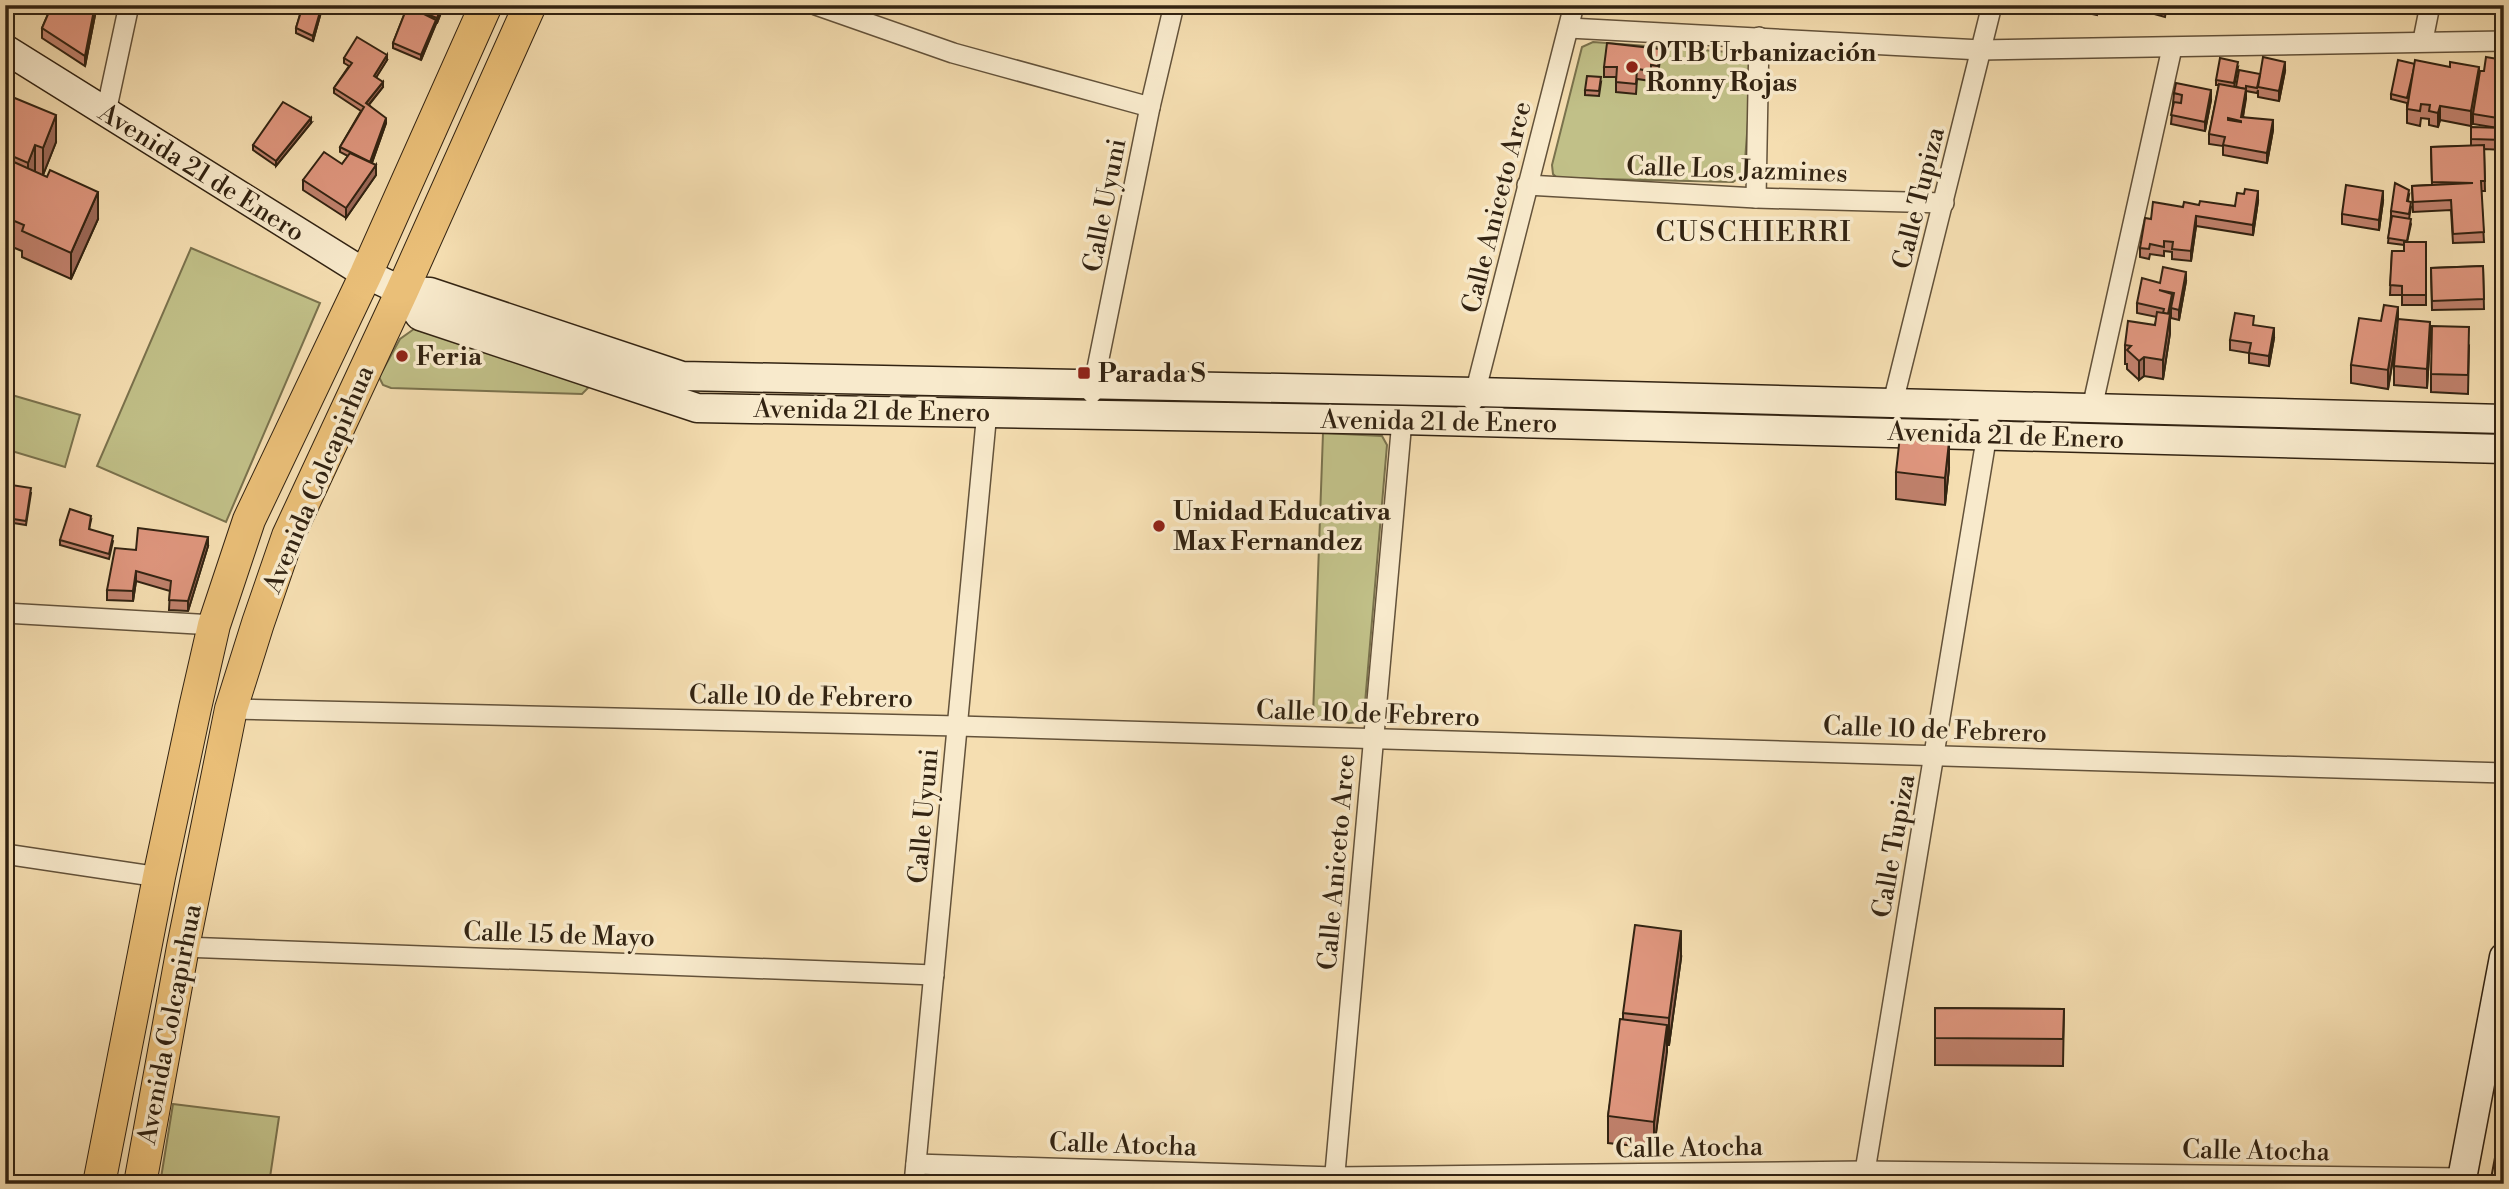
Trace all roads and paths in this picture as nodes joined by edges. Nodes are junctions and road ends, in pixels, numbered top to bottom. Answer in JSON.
{"nodes":[{"id":1,"x":129,"y":5,"type":"edge"},
{"id":2,"x":486,"y":5,"type":"edge"},
{"id":3,"x":530,"y":5,"type":"edge"},
{"id":4,"x":816,"y":5,"type":"edge"},
{"id":5,"x":1174,"y":5,"type":"edge"},
{"id":6,"x":1574,"y":5,"type":"edge"},
{"id":7,"x":1992,"y":5,"type":"edge"},
{"id":8,"x":2430,"y":5,"type":"edge"},
{"id":9,"x":1569,"y":28,"type":"junction"},
{"id":10,"x":1759,"y":37,"type":"junction"},
{"id":11,"x":2423,"y":40,"type":"junction"},
{"id":12,"x":2504,"y":41,"type":"edge"},
{"id":13,"x":2172,"y":48,"type":"junction"},
{"id":14,"x":5,"y":49,"type":"edge"},
{"id":15,"x":1981,"y":50,"type":"junction"},
{"id":16,"x":1150,"y":107,"type":"junction"},
{"id":17,"x":106,"y":112,"type":"junction"},
{"id":18,"x":1527,"y":186,"type":"junction"},
{"id":19,"x":1756,"y":198,"type":"junction"},
{"id":20,"x":1944,"y":203,"type":"junction"},
{"id":21,"x":366,"y":274,"type":"junction"},
{"id":22,"x":402,"y":291,"type":"junction"},
{"id":23,"x":1094,"y":385,"type":"junction"},
{"id":24,"x":1475,"y":392,"type":"junction"},
{"id":25,"x":1893,"y":402,"type":"junction"},
{"id":26,"x":2092,"y":408,"type":"junction"},
{"id":27,"x":987,"y":411,"type":"junction"},
{"id":28,"x":1086,"y":415,"type":"junction"},
{"id":29,"x":2504,"y":419,"type":"edge"},
{"id":30,"x":1402,"y":420,"type":"junction"},
{"id":31,"x":1988,"y":420,"type":"junction"},
{"id":32,"x":1468,"y":421,"type":"junction"},
{"id":33,"x":2504,"y":449,"type":"edge"},
{"id":34,"x":5,"y":612,"type":"edge"},
{"id":35,"x":214,"y":625,"type":"junction"},
{"id":36,"x":231,"y":709,"type":"junction"},
{"id":37,"x":958,"y":726,"type":"junction"},
{"id":38,"x":1374,"y":739,"type":"junction"},
{"id":39,"x":1935,"y":755,"type":"junction"},
{"id":40,"x":2504,"y":773,"type":"edge"},
{"id":41,"x":5,"y":854,"type":"edge"},
{"id":42,"x":159,"y":877,"type":"junction"},
{"id":43,"x":183,"y":947,"type":"junction"},
{"id":44,"x":2504,"y":957,"type":"edge"},
{"id":45,"x":934,"y":975,"type":"junction"},
{"id":46,"x":915,"y":1174,"type":"edge"},
{"id":47,"x":1865,"y":1178,"type":"edge"},
{"id":48,"x":1335,"y":1180,"type":"edge"},
{"id":49,"x":2461,"y":1181,"type":"edge"},
{"id":50,"x":99,"y":1184,"type":"edge"},
{"id":51,"x":140,"y":1184,"type":"edge"}],
"edges":[{"from":1,"to":17,"type":"street"},
{"from":2,"to":21,"type":"main road","name":"Avenida Colcapirhua"},
{"from":3,"to":22,"type":"main road","name":"Avenida Colcapirhua"},
{"from":4,"to":16,"type":"street"},
{"from":5,"to":16,"type":"street","name":"Calle Uyuni"},
{"from":6,"to":9,"type":"street","name":"Calle Aniceto Arce"},
{"from":7,"to":15,"type":"street","name":"Calle Tupiza"},
{"from":8,"to":11,"type":"street"},
{"from":9,"to":10,"type":"street"},
{"from":9,"to":18,"type":"street","name":"Calle Aniceto Arce"},
{"from":10,"to":15,"type":"street"},
{"from":10,"to":19,"type":"street"},
{"from":11,"to":12,"type":"street"},
{"from":11,"to":13,"type":"street"},
{"from":13,"to":15,"type":"street"},
{"from":13,"to":26,"type":"street"},
{"from":14,"to":17,"type":"street","name":"Avenida 21 de Enero"},
{"from":15,"to":20,"type":"street","name":"Calle Tupiza"},
{"from":16,"to":23,"type":"street","name":"Calle Uyuni"},
{"from":17,"to":21,"type":"street","name":"Avenida 21 de Enero"},
{"from":18,"to":19,"type":"street","name":"Calle Los Jazmines"},
{"from":18,"to":24,"type":"street","name":"Calle Aniceto Arce"},
{"from":19,"to":20,"type":"street","name":"Calle Los Jazmines"},
{"from":20,"to":25,"type":"street","name":"Calle Tupiza"},
{"from":21,"to":22,"type":"street","name":"Avenida 21 de Enero"},
{"from":21,"to":35,"type":"main road","name":"Avenida Colcapirhua"},
{"from":22,"to":23,"type":"street","name":"Avenida 21 de Enero"},
{"from":22,"to":27,"type":"street","name":"Avenida 21 de Enero"},
{"from":22,"to":36,"type":"main road","name":"Avenida Colcapirhua"},
{"from":23,"to":24,"type":"street","name":"Avenida 21 de Enero"},
{"from":23,"to":28,"type":"street","name":"Calle Uyuni"},
{"from":24,"to":25,"type":"street","name":"Avenida 21 de Enero"},
{"from":24,"to":32,"type":"street","name":"Calle Aniceto Arce"},
{"from":25,"to":31,"type":"street","name":"Avenida 21 de Enero"},
{"from":26,"to":29,"type":"street","name":"Avenida 21 de Enero"},
{"from":26,"to":31,"type":"street","name":"Avenida 21 de Enero"},
{"from":27,"to":28,"type":"street","name":"Avenida 21 de Enero"},
{"from":27,"to":37,"type":"street","name":"Calle Uyuni"},
{"from":28,"to":30,"type":"street","name":"Avenida 21 de Enero"},
{"from":30,"to":32,"type":"street","name":"Avenida 21 de Enero"},
{"from":30,"to":38,"type":"street","name":"Calle Aniceto Arce"},
{"from":31,"to":32,"type":"street","name":"Avenida 21 de Enero"},
{"from":31,"to":33,"type":"street","name":"Avenida 21 de Enero"},
{"from":31,"to":39,"type":"street","name":"Calle Tupiza"},
{"from":34,"to":35,"type":"street"},
{"from":35,"to":42,"type":"main road","name":"Avenida Colcapirhua"},
{"from":36,"to":37,"type":"street","name":"Calle 10 de Febrero"},
{"from":36,"to":43,"type":"main road","name":"Avenida Colcapirhua"},
{"from":37,"to":38,"type":"street","name":"Calle 10 de Febrero"},
{"from":37,"to":45,"type":"street","name":"Calle Uyuni"},
{"from":38,"to":39,"type":"street","name":"Calle 10 de Febrero"},
{"from":38,"to":48,"type":"street","name":"Calle Aniceto Arce"},
{"from":39,"to":40,"type":"street","name":"Calle 10 de Febrero"},
{"from":39,"to":47,"type":"street","name":"Calle Tupiza"},
{"from":41,"to":42,"type":"street"},
{"from":42,"to":50,"type":"main road","name":"Avenida Colcapirhua"},
{"from":43,"to":45,"type":"street","name":"Calle 15 de Mayo"},
{"from":43,"to":51,"type":"main road","name":"Avenida Colcapirhua"},
{"from":44,"to":49,"type":"street"},
{"from":45,"to":46,"type":"street","name":"Calle Uyuni"},
{"from":46,"to":48,"type":"street","name":"Calle Atocha"},
{"from":47,"to":48,"type":"street","name":"Calle Atocha"},
{"from":47,"to":49,"type":"street","name":"Calle Atocha"}]}
